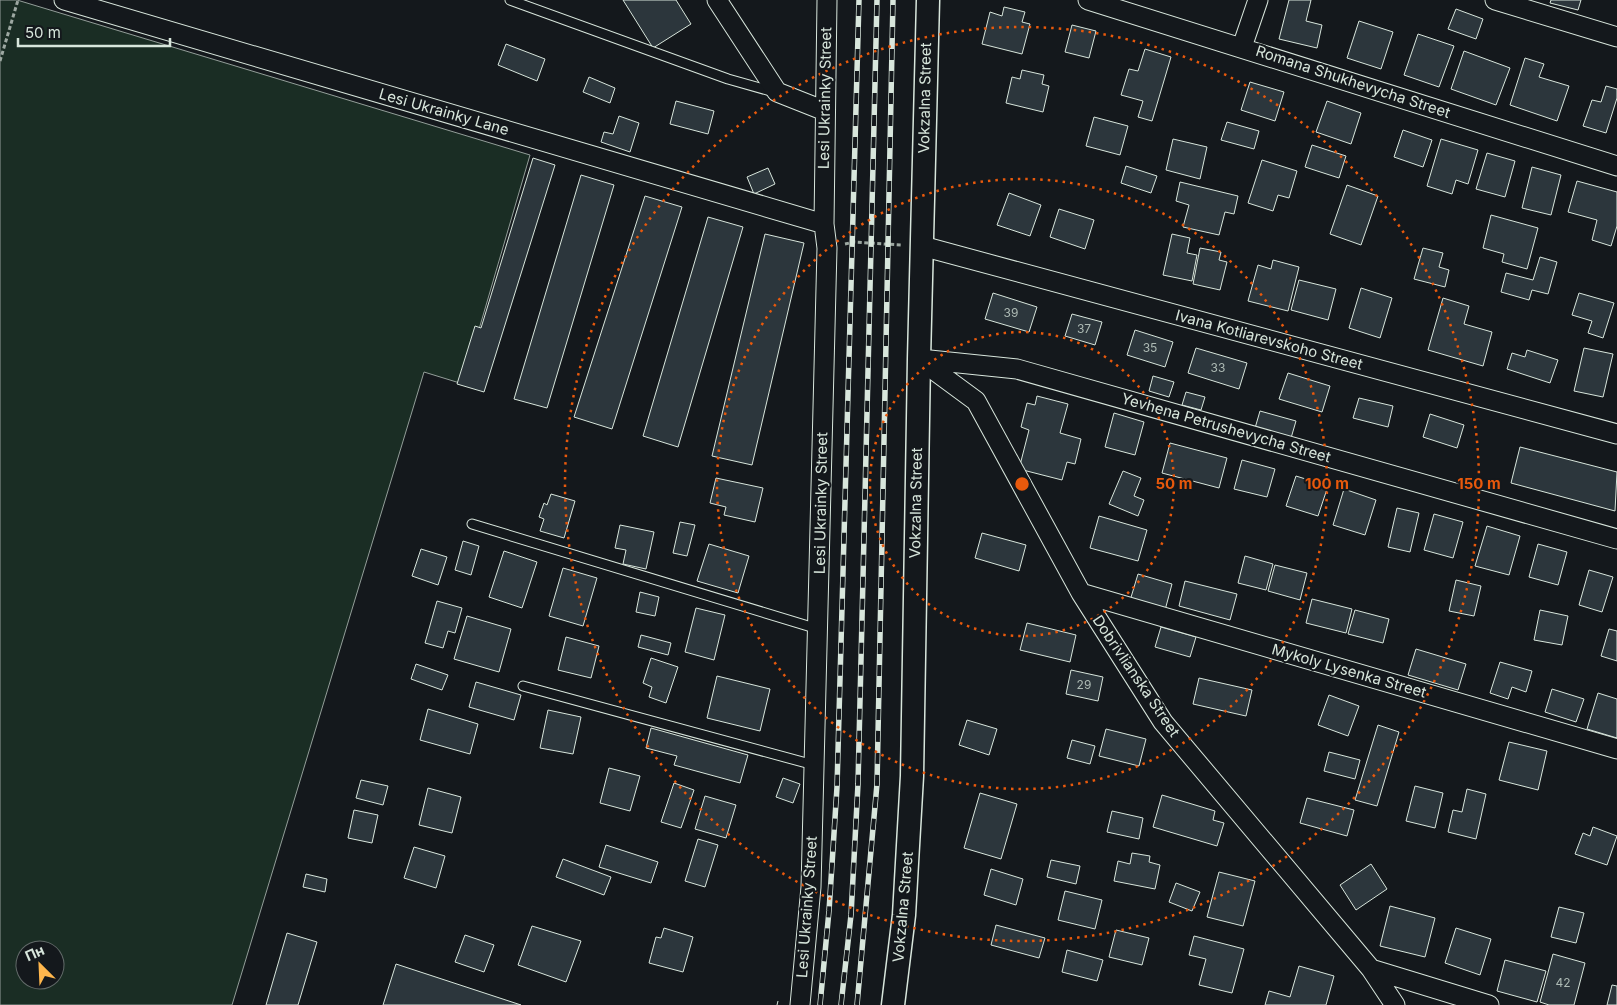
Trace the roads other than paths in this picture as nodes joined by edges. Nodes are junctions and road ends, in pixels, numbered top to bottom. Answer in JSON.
{"nodes":[{"id":1,"x":64,"y":0,"type":"edge"},
{"id":2,"x":510,"y":0,"type":"edge"},
{"id":3,"x":717,"y":0,"type":"edge"},
{"id":4,"x":827,"y":0,"type":"edge"},
{"id":5,"x":928,"y":0,"type":"edge"},
{"id":6,"x":1088,"y":0,"type":"edge"},
{"id":7,"x":1258,"y":0,"type":"edge"},
{"id":8,"x":1495,"y":0,"type":"edge"},
{"id":9,"x":1617,"y":37,"type":"edge"},
{"id":10,"x":1242,"y":47,"type":"junction"},
{"id":11,"x":777,"y":92,"type":"junction"},
{"id":12,"x":825,"y":111,"type":"junction"},
{"id":13,"x":1617,"y":166,"type":"edge"},
{"id":14,"x":824,"y":224,"type":"junction"},
{"id":15,"x":922,"y":246,"type":"junction"},
{"id":16,"x":918,"y":359,"type":"junction"},
{"id":17,"x":1617,"y":434,"type":"edge"},
{"id":18,"x":472,"y":524,"type":"dead end"},
{"id":19,"x":1617,"y":539,"type":"edge"},
{"id":20,"x":1081,"y":593,"type":"junction"},
{"id":21,"x":818,"y":629,"type":"junction"},
{"id":22,"x":524,"y":686,"type":"dead end"},
{"id":23,"x":1617,"y":749,"type":"edge"},
{"id":24,"x":814,"y":765,"type":"junction"},
{"id":25,"x":1371,"y":970,"type":"junction"},
{"id":26,"x":800,"y":1005,"type":"edge"},
{"id":27,"x":893,"y":1005,"type":"edge"},
{"id":28,"x":1395,"y":1005,"type":"edge"},
{"id":29,"x":1489,"y":1005,"type":"edge"}],
"edges":[{"from":1,"to":14,"type":"street","name":"Lesi Ukrainky Lane"},
{"from":2,"to":11,"type":"lane"},
{"from":3,"to":11,"type":"street"},
{"from":4,"to":12,"type":"street","name":"Lesi Ukrainky Street"},
{"from":5,"to":15,"type":"street","name":"Vokzalna Street"},
{"from":6,"to":10,"type":"street","name":"Romana Shukhevycha Street"},
{"from":7,"to":10,"type":"street"},
{"from":8,"to":9,"type":"street"},
{"from":10,"to":13,"type":"street","name":"Romana Shukhevycha Street"},
{"from":11,"to":12,"type":"street"},
{"from":12,"to":14,"type":"street","name":"Lesi Ukrainky Street"},
{"from":14,"to":21,"type":"street","name":"Lesi Ukrainky Street"},
{"from":15,"to":16,"type":"street","name":"Vokzalna Street"},
{"from":15,"to":17,"type":"street","name":"Ivana Kotliarevskoho Street"},
{"from":16,"to":19,"type":"street","name":"Yevhena Petrushevycha Street"},
{"from":16,"to":20,"type":"street","name":"Dobrivlianska Street"},
{"from":16,"to":27,"type":"street","name":"Vokzalna Street"},
{"from":18,"to":21,"type":"lane"},
{"from":20,"to":23,"type":"street","name":"Mykoly Lysenka Street"},
{"from":20,"to":25,"type":"street","name":"Dobrivlianska Street"},
{"from":21,"to":24,"type":"street","name":"Lesi Ukrainky Street"},
{"from":22,"to":24,"type":"lane"},
{"from":24,"to":26,"type":"street","name":"Lesi Ukrainky Street"},
{"from":25,"to":28,"type":"street","name":"Dobrivlianska Street"},
{"from":25,"to":29,"type":"street"}]}
